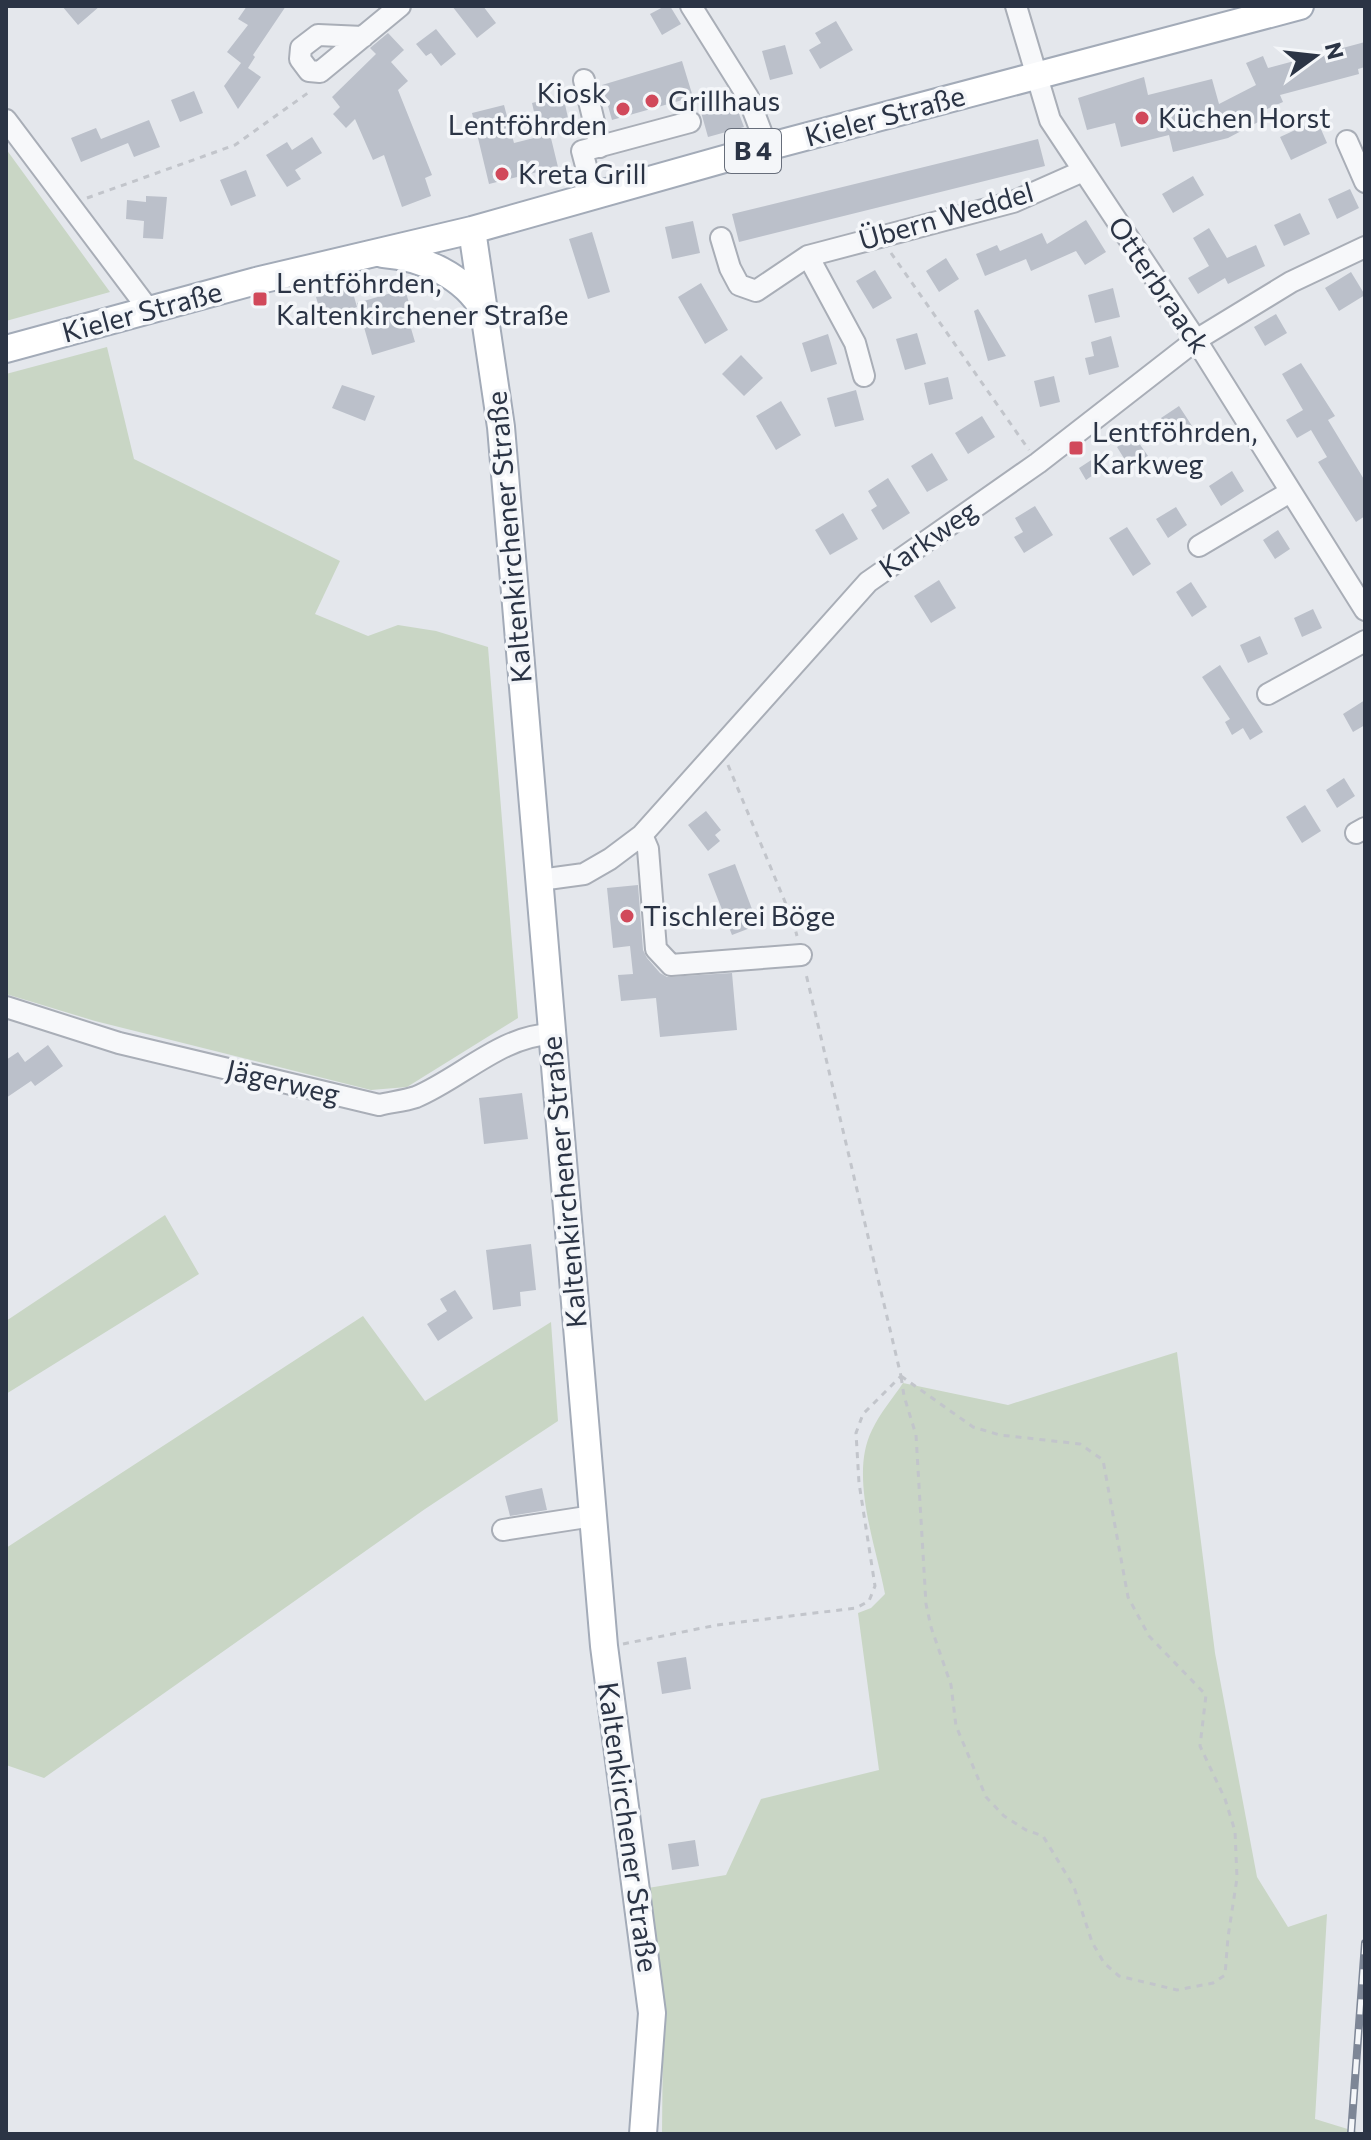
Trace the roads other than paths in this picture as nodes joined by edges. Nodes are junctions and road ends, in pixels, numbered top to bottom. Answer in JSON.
{"nodes":[{"id":1,"x":400,"y":6,"type":"edge"},
{"id":2,"x":691,"y":6,"type":"edge"},
{"id":3,"x":1016,"y":6,"type":"edge"},
{"id":4,"x":1300,"y":6,"type":"edge"},
{"id":5,"x":363,"y":37,"type":"junction"},
{"id":6,"x":1035,"y":76,"type":"junction"},
{"id":7,"x":584,"y":80,"type":"dead end"},
{"id":8,"x":6,"y":120,"type":"edge"},
{"id":9,"x":690,"y":122,"type":"dead end"},
{"id":10,"x":1347,"y":141,"type":"dead end"},
{"id":11,"x":600,"y":147,"type":"junction"},
{"id":12,"x":767,"y":147,"type":"junction"},
{"id":13,"x":1083,"y":171,"type":"junction"},
{"id":14,"x":1365,"y":182,"type":"edge"},
{"id":15,"x":594,"y":196,"type":"junction"},
{"id":16,"x":472,"y":230,"type":"junction"},
{"id":17,"x":721,"y":238,"type":"dead end"},
{"id":18,"x":1365,"y":247,"type":"edge"},
{"id":19,"x":371,"y":253,"type":"junction"},
{"id":20,"x":808,"y":256,"type":"junction"},
{"id":21,"x":149,"y":310,"type":"junction"},
{"id":22,"x":484,"y":311,"type":"junction"},
{"id":23,"x":1196,"y":340,"type":"junction"},
{"id":24,"x":6,"y":349,"type":"edge"},
{"id":25,"x":864,"y":376,"type":"dead end"},
{"id":26,"x":1290,"y":492,"type":"junction"},
{"id":27,"x":1199,"y":546,"type":"dead end"},
{"id":28,"x":1365,"y":610,"type":"edge"},
{"id":29,"x":1365,"y":641,"type":"edge"},
{"id":30,"x":1268,"y":694,"type":"dead end"},
{"id":31,"x":642,"y":835,"type":"junction"},
{"id":32,"x":540,"y":880,"type":"junction"},
{"id":33,"x":801,"y":955,"type":"road end"},
{"id":34,"x":6,"y":1007,"type":"edge"},
{"id":35,"x":551,"y":1034,"type":"junction"},
{"id":36,"x":593,"y":1516,"type":"junction"},
{"id":37,"x":503,"y":1530,"type":"dead end"},
{"id":38,"x":643,"y":2134,"type":"edge"}],
"edges":[{"from":1,"to":5,"type":"street"},
{"from":2,"to":12,"type":"street"},
{"from":3,"to":6,"type":"street","name":"Otterbraack"},
{"from":4,"to":6,"type":"main road","name":"Kieler Straße","number":"B 4"},
{"from":5,"to":5,"type":"street"},
{"from":6,"to":12,"type":"main road","name":"Kieler Straße","number":"B 4"},
{"from":6,"to":13,"type":"street","name":"Otterbraack"},
{"from":7,"to":11,"type":"street"},
{"from":8,"to":21,"type":"street"},
{"from":9,"to":11,"type":"street"},
{"from":10,"to":14,"type":"street"},
{"from":11,"to":15,"type":"street"},
{"from":12,"to":15,"type":"main road","name":"Kieler Straße","number":"B 4"},
{"from":13,"to":20,"type":"street","name":"Übern Weddel"},
{"from":13,"to":23,"type":"street","name":"Otterbraack"},
{"from":15,"to":16,"type":"main road","name":"Kieler Straße","number":"B 4"},
{"from":16,"to":19,"type":"main road","name":"Kieler Straße","number":"B 4"},
{"from":16,"to":22,"type":"main road","name":"Kaltenkirchener Straße"},
{"from":17,"to":20,"type":"street","name":"Übern Weddel"},
{"from":18,"to":23,"type":"street","name":"Karkweg"},
{"from":19,"to":21,"type":"main road","name":"Kieler Straße","number":"B 4"},
{"from":19,"to":22,"type":"main road"},
{"from":20,"to":25,"type":"street"},
{"from":21,"to":24,"type":"main road","name":"Kieler Straße","number":"B 4"},
{"from":22,"to":32,"type":"main road","name":"Kaltenkirchener Straße"},
{"from":23,"to":26,"type":"street","name":"Otterbraack"},
{"from":23,"to":31,"type":"street","name":"Karkweg"},
{"from":26,"to":27,"type":"street"},
{"from":26,"to":28,"type":"street","name":"Otterbraack"},
{"from":29,"to":30,"type":"street"},
{"from":31,"to":32,"type":"street","name":"Karkweg"},
{"from":31,"to":33,"type":"street"},
{"from":32,"to":35,"type":"main road","name":"Kaltenkirchener Straße"},
{"from":34,"to":35,"type":"street","name":"Jägerweg"},
{"from":35,"to":36,"type":"main road","name":"Kaltenkirchener Straße"},
{"from":36,"to":37,"type":"street"},
{"from":36,"to":38,"type":"main road","name":"Kaltenkirchener Straße"}]}
